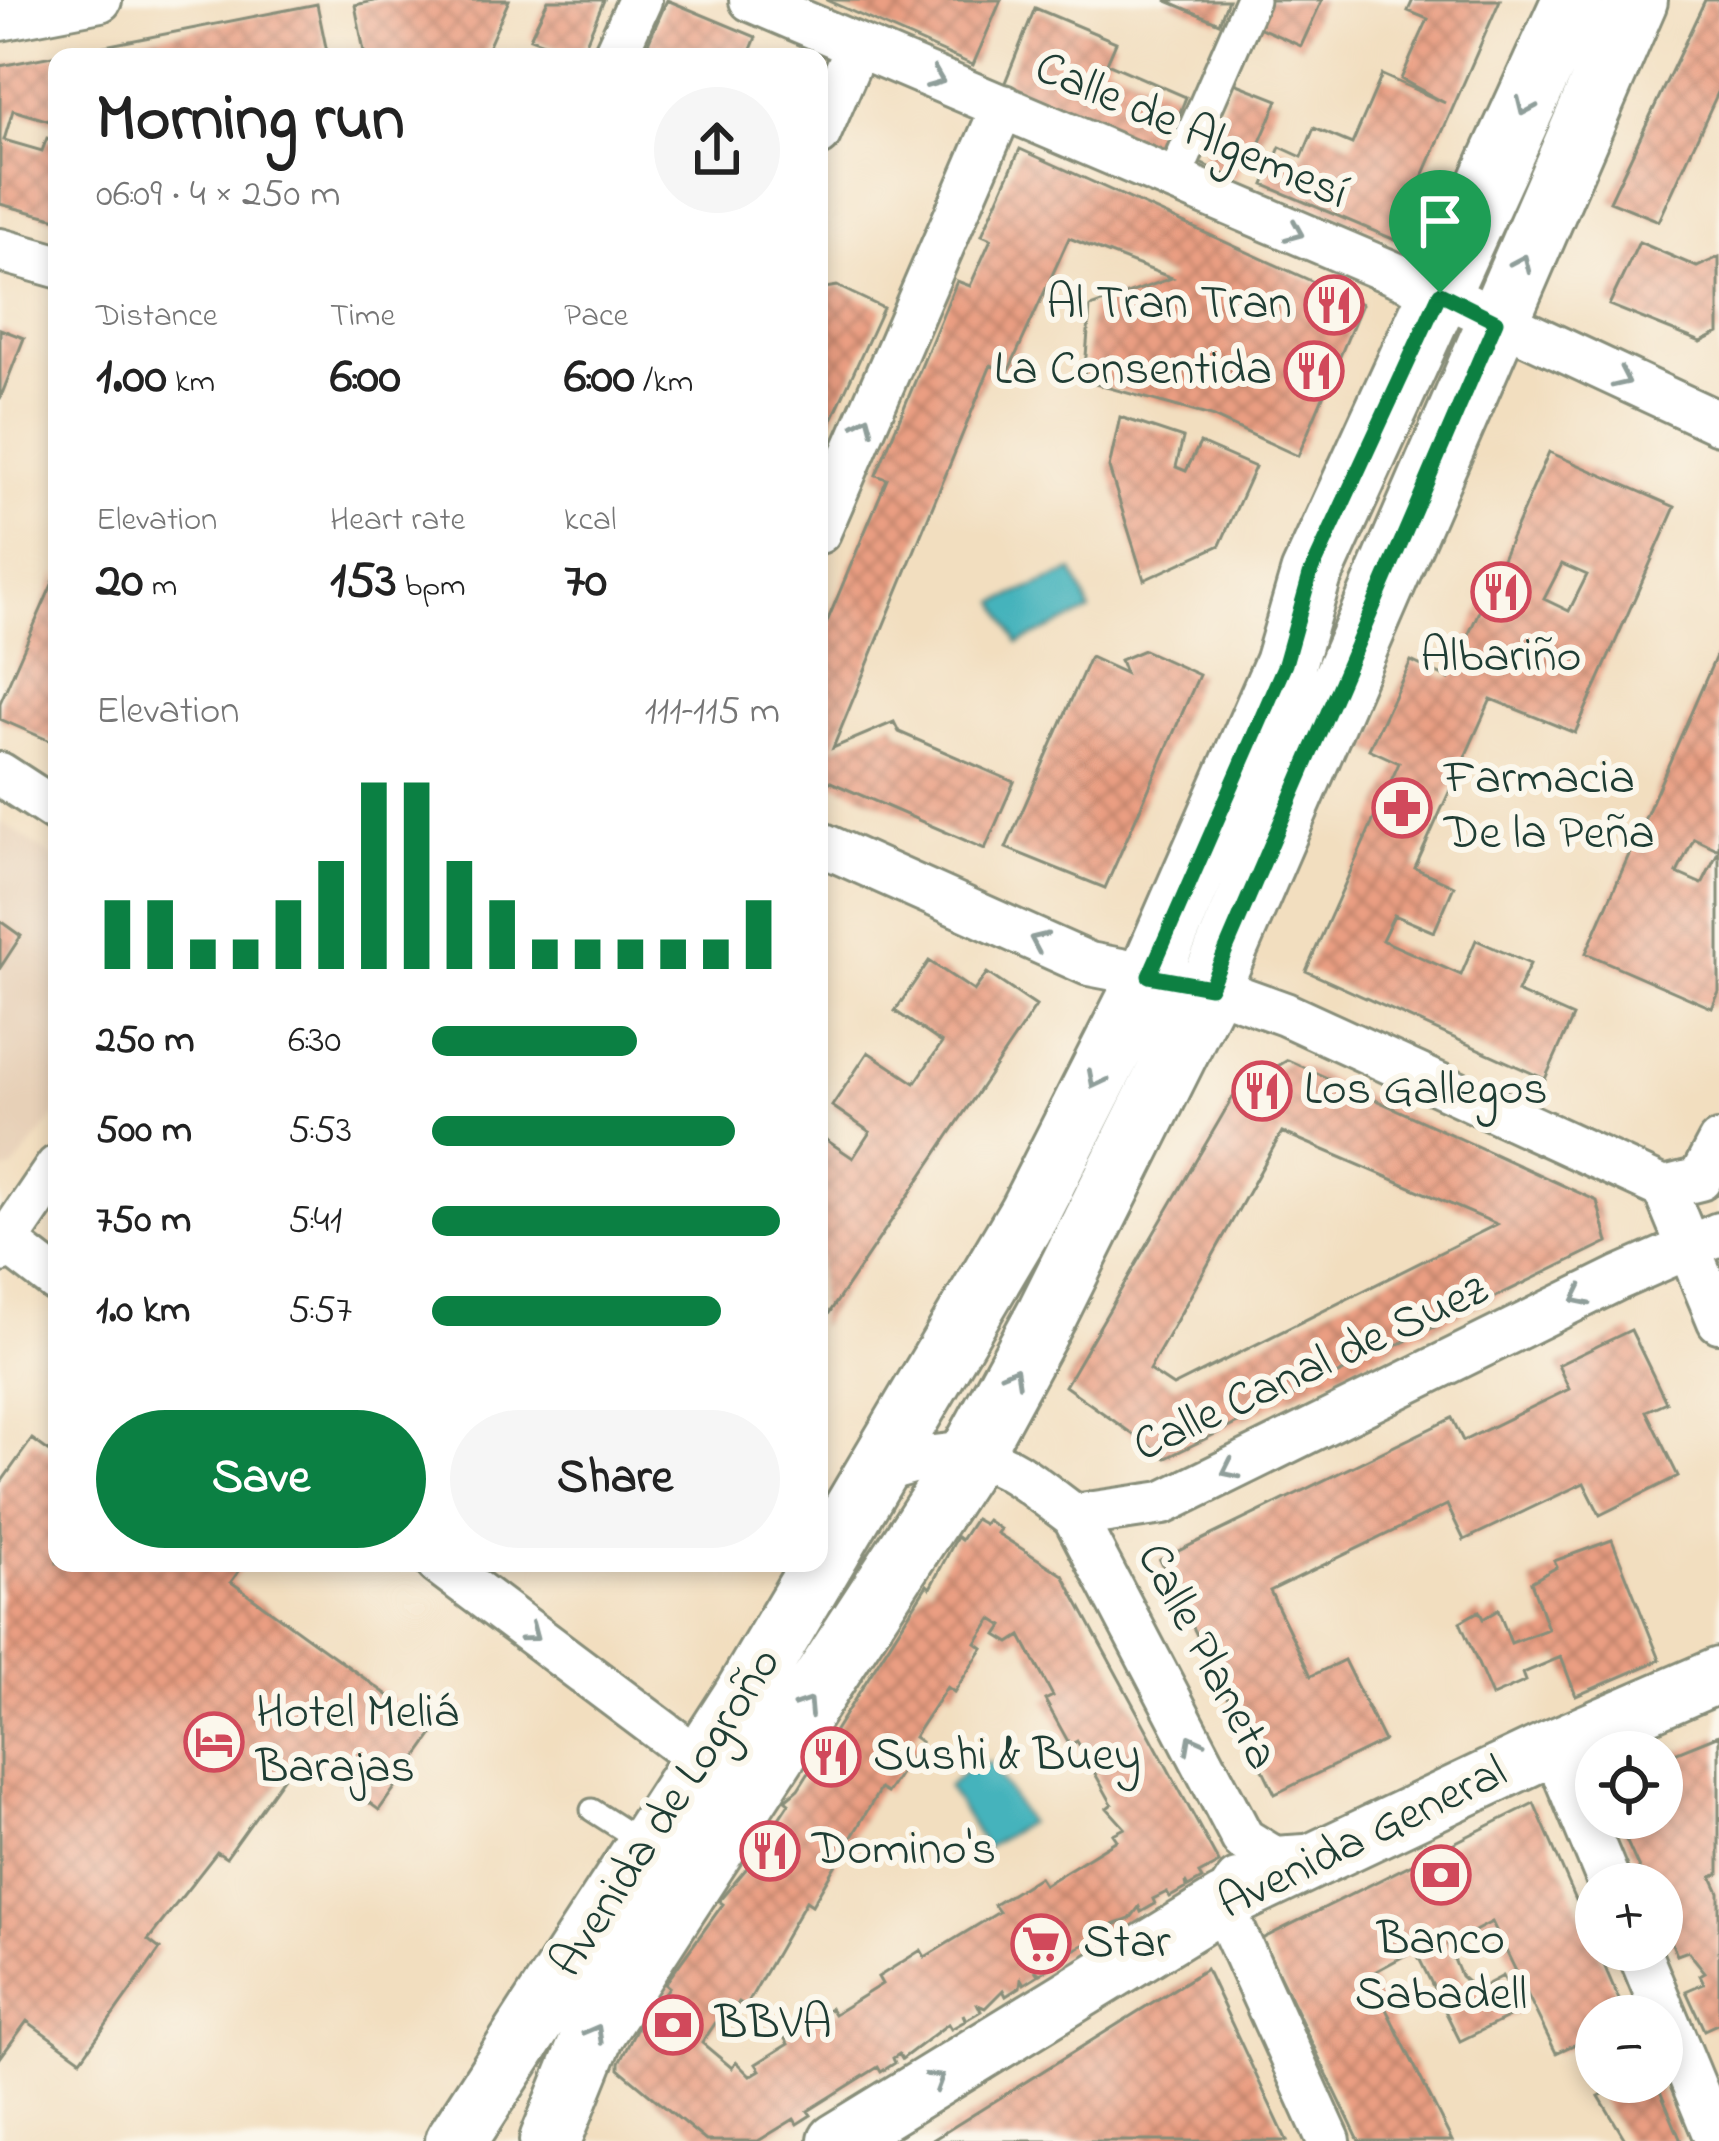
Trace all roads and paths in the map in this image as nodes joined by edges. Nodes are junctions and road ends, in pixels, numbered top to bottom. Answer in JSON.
{"nodes":[{"id":1,"x":100,"y":0,"type":"edge"},
{"id":2,"x":640,"y":0,"type":"edge"},
{"id":3,"x":751,"y":0,"type":"edge"},
{"id":4,"x":1252,"y":0,"type":"edge"},
{"id":5,"x":1574,"y":0,"type":"edge"},
{"id":6,"x":1637,"y":0,"type":"edge"},
{"id":7,"x":0,"y":19,"type":"edge"},
{"id":8,"x":857,"y":46,"type":"junction"},
{"id":9,"x":618,"y":48,"type":"edge"},
{"id":10,"x":1003,"y":106,"type":"junction"},
{"id":11,"x":828,"y":113,"type":"edge"},
{"id":12,"x":1173,"y":181,"type":"junction"},
{"id":13,"x":0,"y":250,"type":"edge"},
{"id":14,"x":48,"y":263,"type":"edge"},
{"id":15,"x":1440,"y":293,"type":"junction"},
{"id":16,"x":1496,"y":321,"type":"junction"},
{"id":17,"x":1719,"y":423,"type":"edge"},
{"id":18,"x":828,"y":511,"type":"edge"},
{"id":19,"x":0,"y":774,"type":"edge"},
{"id":20,"x":48,"y":805,"type":"edge"},
{"id":21,"x":828,"y":847,"type":"edge"},
{"id":22,"x":1149,"y":976,"type":"junction"},
{"id":23,"x":1210,"y":987,"type":"junction"},
{"id":24,"x":1719,"y":1143,"type":"edge"},
{"id":25,"x":48,"y":1179,"type":"edge"},
{"id":26,"x":1664,"y":1188,"type":"junction"},
{"id":27,"x":2,"y":1243,"type":"edge"},
{"id":28,"x":1703,"y":1243,"type":"edge"},
{"id":29,"x":48,"y":1275,"type":"edge"},
{"id":30,"x":1719,"y":1321,"type":"edge"},
{"id":31,"x":972,"y":1452,"type":"junction"},
{"id":32,"x":878,"y":1472,"type":"junction"},
{"id":33,"x":1074,"y":1516,"type":"junction"},
{"id":34,"x":828,"y":1555,"type":"edge"},
{"id":35,"x":450,"y":1572,"type":"edge"},
{"id":36,"x":818,"y":1572,"type":"edge"},
{"id":37,"x":1719,"y":1675,"type":"edge"},
{"id":38,"x":1553,"y":1747,"type":"junction"},
{"id":39,"x":703,"y":1762,"type":"junction"},
{"id":40,"x":592,"y":1810,"type":"dead end"},
{"id":41,"x":1248,"y":1846,"type":"junction"},
{"id":42,"x":650,"y":1847,"type":"junction"},
{"id":43,"x":1324,"y":1855,"type":"junction"},
{"id":44,"x":1601,"y":1863,"type":"edge"},
{"id":45,"x":1222,"y":1904,"type":"junction"},
{"id":46,"x":1647,"y":1971,"type":"edge"},
{"id":47,"x":456,"y":2141,"type":"edge"},
{"id":48,"x":550,"y":2141,"type":"edge"},
{"id":49,"x":836,"y":2141,"type":"edge"},
{"id":50,"x":1329,"y":2141,"type":"edge"},
{"id":51,"x":1718,"y":2141,"type":"edge"}],
"edges":[{"from":1,"to":7,"type":"street"},
{"from":2,"to":9,"type":"street"},
{"from":3,"to":8,"type":"street","name":"Calle de Algemesí"},
{"from":4,"to":12,"type":"street"},
{"from":5,"to":15,"type":"main road","name":"Avenida de Logroño","one_way":true},
{"from":16,"to":6,"type":"main road","name":"Avenida de Logroño","one_way":true},
{"from":8,"to":10,"type":"street","name":"Calle de Algemesí","one_way":true},
{"from":8,"to":11,"type":"street"},
{"from":10,"to":12,"type":"street","name":"Calle de Algemesí"},
{"from":18,"to":10,"type":"street","one_way":true},
{"from":12,"to":15,"type":"street","name":"Calle de Algemesí","one_way":true},
{"from":13,"to":14,"type":"street"},
{"from":15,"to":16,"type":"street","name":"Calle de Algemesí"},
{"from":15,"to":22,"type":"main road","name":"Avenida de Logroño"},
{"from":16,"to":17,"type":"street","name":"Calle de Algemesí","one_way":true},
{"from":16,"to":23,"type":"main road","name":"Avenida de Logroño"},
{"from":19,"to":20,"type":"street"},
{"from":22,"to":21,"type":"street","one_way":true},
{"from":22,"to":23,"type":"street"},
{"from":22,"to":32,"type":"main road","name":"Avenida de Logroño","one_way":true},
{"from":23,"to":26,"type":"street"},
{"from":31,"to":23,"type":"main road","name":"Avenida de Logroño","one_way":true},
{"from":24,"to":26,"type":"street"},
{"from":25,"to":27,"type":"street"},
{"from":26,"to":28,"type":"street"},
{"from":27,"to":29,"type":"street"},
{"from":28,"to":30,"type":"street"},
{"from":28,"to":33,"type":"street","name":"Calle Canal de Suez","one_way":true},
{"from":31,"to":32,"type":"street"},
{"from":31,"to":33,"type":"street"},
{"from":48,"to":31,"type":"main road","name":"Avenida de Logroño","one_way":true},
{"from":32,"to":34,"type":"main road","name":"Avenida de Logroño"},
{"from":41,"to":33,"type":"street","name":"Calle Planeta","one_way":true},
{"from":35,"to":39,"type":"street","one_way":true},
{"from":36,"to":39,"type":"main road","name":"Avenida de Logroño"},
{"from":37,"to":38,"type":"street","name":"Avenida General"},
{"from":38,"to":43,"type":"street","name":"Avenida General"},
{"from":38,"to":44,"type":"street"},
{"from":39,"to":42,"type":"main road","name":"Avenida de Logroño"},
{"from":40,"to":42,"type":"lane"},
{"from":41,"to":43,"type":"street","name":"Calle Planeta"},
{"from":41,"to":45,"type":"street","name":"Calle Planeta"},
{"from":42,"to":47,"type":"main road","name":"Avenida de Logroño"},
{"from":43,"to":45,"type":"street","name":"Avenida General"},
{"from":49,"to":45,"type":"street","name":"Avenida General","one_way":true},
{"from":45,"to":50,"type":"street"},
{"from":46,"to":51,"type":"street"}]}
